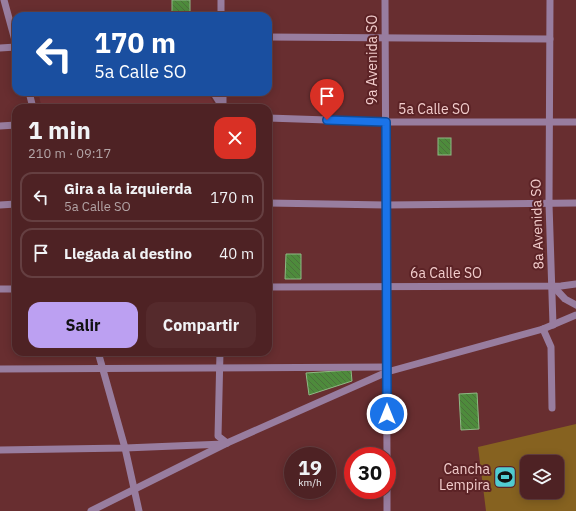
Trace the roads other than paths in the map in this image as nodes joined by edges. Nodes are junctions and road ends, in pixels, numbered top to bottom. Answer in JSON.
{"nodes":[{"id":1,"x":4,"y":0,"type":"edge"},
{"id":2,"x":221,"y":0,"type":"edge"},
{"id":3,"x":385,"y":0,"type":"edge"},
{"id":4,"x":550,"y":0,"type":"edge"},
{"id":5,"x":221,"y":12,"type":"edge"},
{"id":6,"x":12,"y":29,"type":"edge"},
{"id":7,"x":272,"y":37,"type":"edge"},
{"id":8,"x":385,"y":38,"type":"junction"},
{"id":9,"x":550,"y":39,"type":"junction"},
{"id":10,"x":12,"y":47,"type":"edge"},
{"id":11,"x":0,"y":48,"type":"edge"},
{"id":12,"x":272,"y":118,"type":"edge"},
{"id":13,"x":386,"y":122,"type":"junction"},
{"id":14,"x":549,"y":122,"type":"junction"},
{"id":15,"x":576,"y":122,"type":"edge"},
{"id":16,"x":12,"y":125,"type":"edge"},
{"id":17,"x":0,"y":126,"type":"edge"},
{"id":18,"x":272,"y":203,"type":"edge"},
{"id":19,"x":576,"y":203,"type":"edge"},
{"id":20,"x":12,"y":204,"type":"edge"},
{"id":21,"x":549,"y":204,"type":"junction"},
{"id":22,"x":0,"y":205,"type":"edge"},
{"id":23,"x":386,"y":205,"type":"junction"},
{"id":24,"x":576,"y":284,"type":"edge"},
{"id":25,"x":552,"y":285,"type":"junction"},
{"id":26,"x":386,"y":286,"type":"junction"},
{"id":27,"x":272,"y":287,"type":"edge"},
{"id":28,"x":0,"y":289,"type":"edge"},
{"id":29,"x":12,"y":289,"type":"edge"},
{"id":30,"x":576,"y":305,"type":"edge"},
{"id":31,"x":576,"y":315,"type":"edge"},
{"id":32,"x":553,"y":325,"type":"junction"},
{"id":33,"x":543,"y":329,"type":"junction"},
{"id":34,"x":99,"y":356,"type":"edge"},
{"id":35,"x":220,"y":356,"type":"edge"},
{"id":36,"x":219,"y":368,"type":"junction"},
{"id":37,"x":0,"y":369,"type":"edge"},
{"id":38,"x":102,"y":369,"type":"junction"},
{"id":39,"x":387,"y":370,"type":"junction"},
{"id":40,"x":552,"y":408,"type":"dead end"},
{"id":41,"x":227,"y":444,"type":"junction"},
{"id":42,"x":387,"y":447,"type":"edge"},
{"id":43,"x":125,"y":448,"type":"junction"},
{"id":44,"x":0,"y":450,"type":"edge"},
{"id":45,"x":134,"y":490,"type":"junction"},
{"id":46,"x":387,"y":499,"type":"edge"},
{"id":47,"x":91,"y":511,"type":"edge"},
{"id":48,"x":139,"y":511,"type":"edge"},
{"id":49,"x":387,"y":511,"type":"edge"}],
"edges":[{"from":1,"to":6,"type":"street"},
{"from":2,"to":5,"type":"street"},
{"from":3,"to":8,"type":"street","name":"9a Avenida SO"},
{"from":4,"to":9,"type":"street","name":"8a Avenida SO"},
{"from":7,"to":8,"type":"street"},
{"from":8,"to":9,"type":"street"},
{"from":8,"to":13,"type":"street","name":"9a Avenida SO"},
{"from":9,"to":14,"type":"street","name":"8a Avenida SO"},
{"from":10,"to":11,"type":"street"},
{"from":12,"to":13,"type":"street","name":"5a Calle SO"},
{"from":13,"to":14,"type":"street","name":"5a Calle SO"},
{"from":13,"to":23,"type":"street","name":"9a Avenida SO"},
{"from":14,"to":15,"type":"street","name":"5a Calle SO"},
{"from":14,"to":21,"type":"street","name":"8a Avenida SO"},
{"from":16,"to":17,"type":"street"},
{"from":18,"to":23,"type":"street"},
{"from":19,"to":21,"type":"street"},
{"from":20,"to":22,"type":"street"},
{"from":21,"to":23,"type":"street"},
{"from":21,"to":25,"type":"street","name":"8a Avenida SO"},
{"from":23,"to":26,"type":"street","name":"9a Avenida SO"},
{"from":24,"to":25,"type":"street","name":"6a Calle SO"},
{"from":25,"to":26,"type":"street","name":"6a Calle SO"},
{"from":25,"to":30,"type":"street"},
{"from":25,"to":32,"type":"street","name":"8a Avenida SO"},
{"from":26,"to":27,"type":"street","name":"6a Calle SO"},
{"from":26,"to":39,"type":"street","name":"9a Avenida SO"},
{"from":28,"to":29,"type":"street"},
{"from":31,"to":32,"type":"street"},
{"from":32,"to":33,"type":"street"},
{"from":33,"to":39,"type":"street"},
{"from":33,"to":40,"type":"street"},
{"from":34,"to":38,"type":"street"},
{"from":35,"to":36,"type":"street"},
{"from":36,"to":38,"type":"street"},
{"from":36,"to":39,"type":"street"},
{"from":36,"to":41,"type":"street"},
{"from":37,"to":38,"type":"street"},
{"from":38,"to":43,"type":"street"},
{"from":39,"to":41,"type":"street"},
{"from":39,"to":42,"type":"street","name":"9a Avenida SO"},
{"from":41,"to":43,"type":"street"},
{"from":41,"to":45,"type":"street"},
{"from":43,"to":44,"type":"street"},
{"from":43,"to":45,"type":"street"},
{"from":45,"to":47,"type":"street"},
{"from":45,"to":48,"type":"street"},
{"from":46,"to":49,"type":"street"}]}
